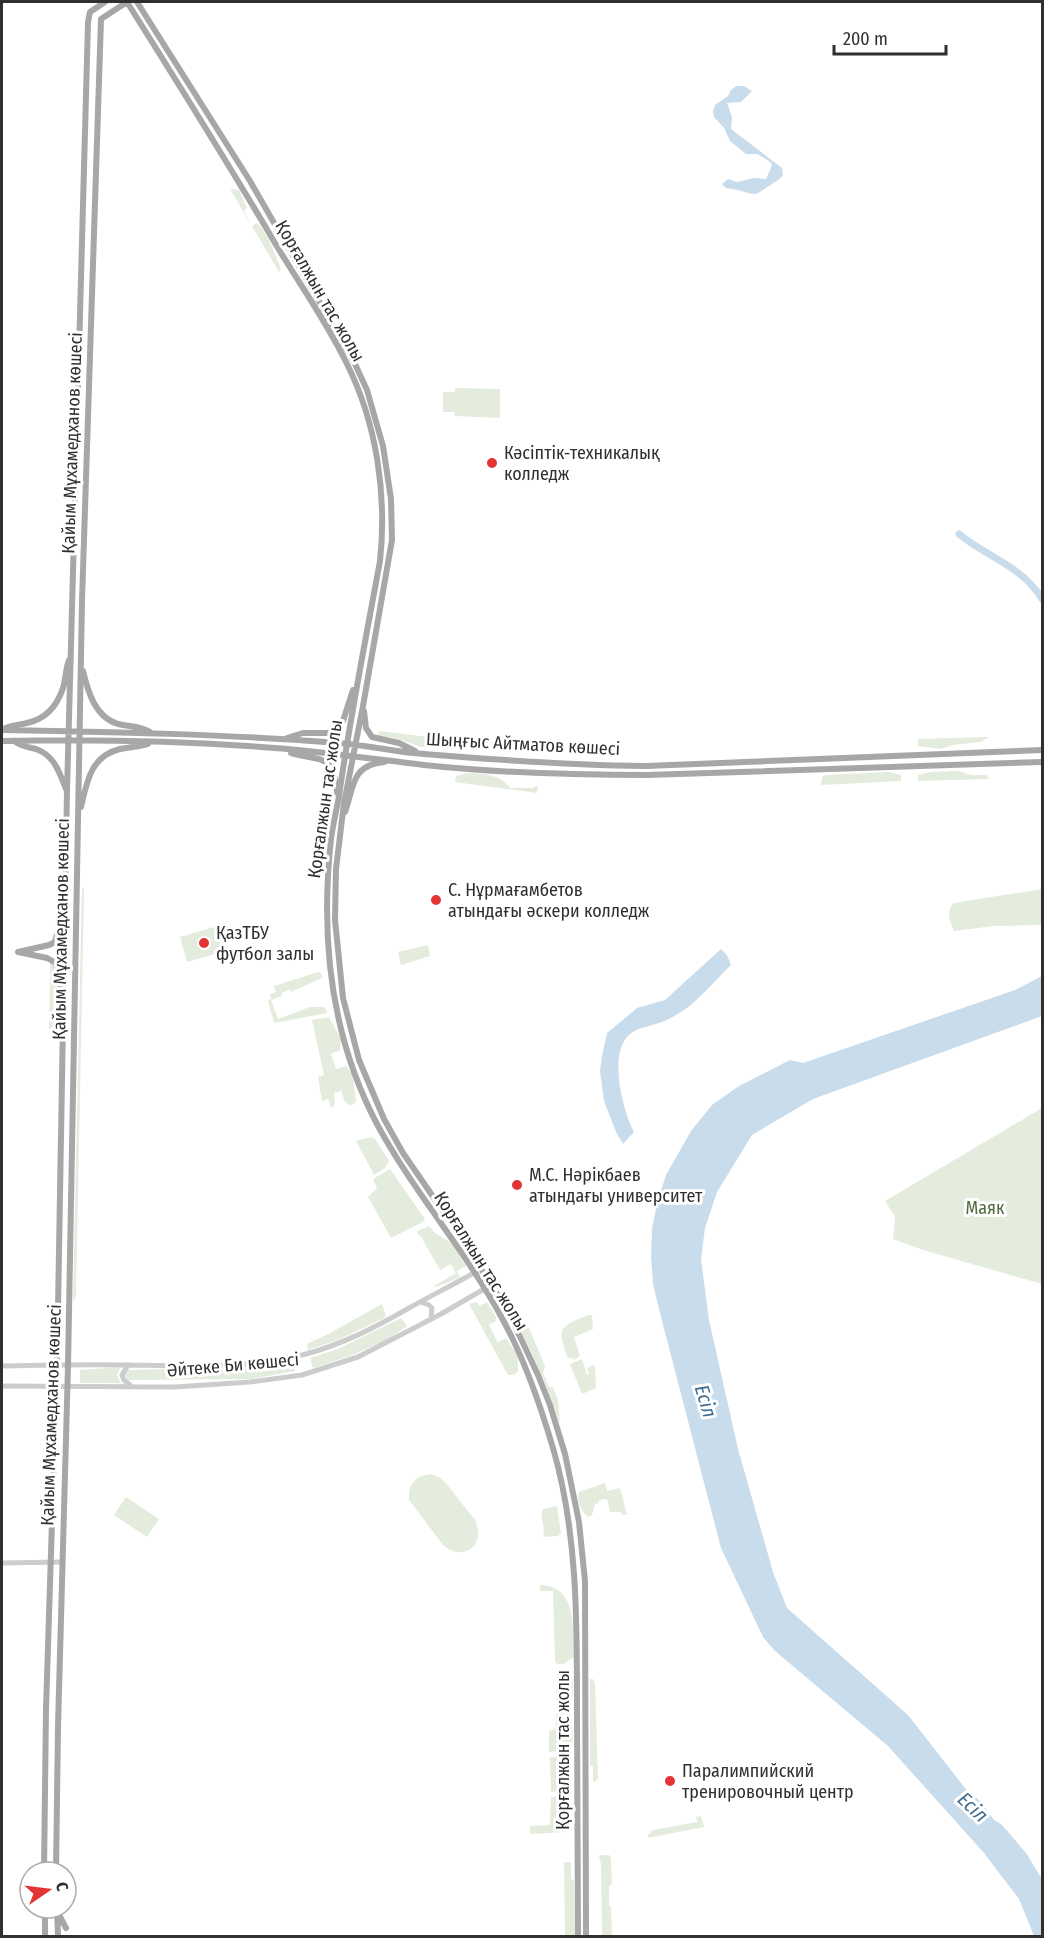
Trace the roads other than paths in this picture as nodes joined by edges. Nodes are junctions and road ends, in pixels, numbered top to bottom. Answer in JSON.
{"nodes":[{"id":1,"x":105,"y":2,"type":"edge"},
{"id":2,"x":127,"y":2,"type":"edge"},
{"id":3,"x":137,"y":2,"type":"edge"},
{"id":4,"x":96,"y":5,"type":"edge"},
{"id":5,"x":75,"y":493,"type":"junction"},
{"id":6,"x":86,"y":494,"type":"junction"},
{"id":7,"x":70,"y":657,"type":"junction"},
{"id":8,"x":81,"y":662,"type":"junction"},
{"id":9,"x":358,"y":678,"type":"junction"},
{"id":10,"x":363,"y":706,"type":"junction"},
{"id":11,"x":2,"y":730,"type":"edge"},
{"id":12,"x":69,"y":731,"type":"junction"},
{"id":13,"x":80,"y":731,"type":"junction"},
{"id":14,"x":151,"y":732,"type":"junction"},
{"id":15,"x":282,"y":740,"type":"junction"},
{"id":16,"x":2,"y":741,"type":"edge"},
{"id":17,"x":13,"y":741,"type":"junction"},
{"id":18,"x":69,"y":741,"type":"junction"},
{"id":19,"x":79,"y":741,"type":"junction"},
{"id":20,"x":156,"y":741,"type":"junction"},
{"id":21,"x":346,"y":744,"type":"junction"},
{"id":22,"x":354,"y":745,"type":"junction"},
{"id":23,"x":273,"y":748,"type":"junction"},
{"id":24,"x":1042,"y":750,"type":"edge"},
{"id":25,"x":421,"y":754,"type":"junction"},
{"id":26,"x":349,"y":755,"type":"junction"},
{"id":27,"x":398,"y":761,"type":"junction"},
{"id":28,"x":1042,"y":762,"type":"edge"},
{"id":29,"x":67,"y":791,"type":"junction"},
{"id":30,"x":338,"y":802,"type":"junction"},
{"id":31,"x":78,"y":819,"type":"junction"},
{"id":32,"x":342,"y":825,"type":"junction"},
{"id":33,"x":66,"y":903,"type":"junction"},
{"id":34,"x":64,"y":1001,"type":"junction"},
{"id":35,"x":477,"y":1271,"type":"junction"},
{"id":36,"x":488,"y":1287,"type":"junction"},
{"id":37,"x":421,"y":1302,"type":"junction"},
{"id":38,"x":431,"y":1319,"type":"junction"},
{"id":39,"x":128,"y":1365,"type":"junction"},
{"id":40,"x":2,"y":1366,"type":"edge"},
{"id":41,"x":57,"y":1366,"type":"junction"},
{"id":42,"x":68,"y":1366,"type":"junction"},
{"id":43,"x":2,"y":1386,"type":"edge"},
{"id":44,"x":131,"y":1386,"type":"junction"},
{"id":45,"x":57,"y":1387,"type":"junction"},
{"id":46,"x":67,"y":1387,"type":"junction"},
{"id":47,"x":51,"y":1562,"type":"junction"},
{"id":48,"x":62,"y":1562,"type":"junction"},
{"id":49,"x":2,"y":1563,"type":"edge"},
{"id":50,"x":578,"y":1666,"type":"junction"},
{"id":51,"x":585,"y":1666,"type":"junction"},
{"id":52,"x":578,"y":1848,"type":"junction"},
{"id":53,"x":587,"y":1851,"type":"junction"},
{"id":54,"x":44,"y":1860,"type":"edge"},
{"id":55,"x":56,"y":1860,"type":"edge"},
{"id":56,"x":45,"y":1920,"type":"edge"},
{"id":57,"x":57,"y":1920,"type":"edge"},
{"id":58,"x":62,"y":1920,"type":"edge"},
{"id":59,"x":66,"y":1928,"type":"dead end"},
{"id":60,"x":45,"y":1936,"type":"edge"},
{"id":61,"x":58,"y":1936,"type":"edge"},
{"id":62,"x":578,"y":1936,"type":"edge"},
{"id":63,"x":586,"y":1936,"type":"edge"}],
"edges":[{"from":1,"to":4,"type":"main road","name":"Қайым Мұхамедханов көшесі"},
{"from":2,"to":6,"type":"main road","name":"Қайым Мұхамедханов көшесі"},
{"from":2,"to":9,"type":"main road","name":"Қорғалжын тас жолы"},
{"from":3,"to":10,"type":"main road","name":"Қорғалжын тас жолы"},
{"from":4,"to":5,"type":"main road","name":"Қайым Мұхамедханов көшесі"},
{"from":5,"to":6,"type":"main road"},
{"from":5,"to":7,"type":"main road","name":"Қайым Мұхамедханов көшесі"},
{"from":6,"to":8,"type":"main road","name":"Қайым Мұхамедханов көшесі"},
{"from":7,"to":11,"type":"main road"},
{"from":7,"to":12,"type":"main road","name":"Қайым Мұхамедханов көшесі"},
{"from":8,"to":13,"type":"main road","name":"Қайым Мұхамедханов көшесі"},
{"from":8,"to":14,"type":"main road"},
{"from":9,"to":15,"type":"main road"},
{"from":9,"to":21,"type":"main road","name":"Қорғалжын тас жолы"},
{"from":10,"to":22,"type":"main road","name":"Қорғалжын тас жолы"},
{"from":10,"to":25,"type":"main road"},
{"from":11,"to":12,"type":"main road","name":"Шыңғыс Айтматов көшесі"},
{"from":12,"to":13,"type":"main road","name":"Шыңғыс Айтматов көшесі"},
{"from":12,"to":18,"type":"main road","name":"Қайым Мұхамедханов көшесі"},
{"from":13,"to":14,"type":"main road","name":"Шыңғыс Айтматов көшесі"},
{"from":13,"to":19,"type":"main road","name":"Қайым Мұхамедханов көшесі"},
{"from":14,"to":15,"type":"main road","name":"Шыңғыс Айтматов көшесі"},
{"from":15,"to":21,"type":"main road","name":"Шыңғыс Айтматов көшесі"},
{"from":16,"to":17,"type":"main road","name":"Шыңғыс Айтматов көшесі"},
{"from":17,"to":18,"type":"main road","name":"Шыңғыс Айтматов көшесі"},
{"from":17,"to":29,"type":"main road"},
{"from":18,"to":19,"type":"main road","name":"Шыңғыс Айтматов көшесі"},
{"from":18,"to":29,"type":"main road","name":"Қайым Мұхамедханов көшесі"},
{"from":19,"to":20,"type":"main road","name":"Шыңғыс Айтматов көшесі"},
{"from":19,"to":31,"type":"main road","name":"Қайым Мұхамедханов көшесі"},
{"from":20,"to":23,"type":"main road","name":"Шыңғыс Айтматов көшесі"},
{"from":20,"to":31,"type":"main road"},
{"from":21,"to":22,"type":"main road","name":"Шыңғыс Айтматов көшесі"},
{"from":21,"to":26,"type":"main road","name":"Қорғалжын тас жолы"},
{"from":22,"to":25,"type":"main road","name":"Шыңғыс Айтматов көшесі"},
{"from":22,"to":26,"type":"main road","name":"Қорғалжын тас жолы"},
{"from":23,"to":26,"type":"main road","name":"Шыңғыс Айтматов көшесі"},
{"from":23,"to":30,"type":"main road"},
{"from":24,"to":25,"type":"main road","name":"Шыңғыс Айтматов көшесі"},
{"from":26,"to":27,"type":"main road","name":"Шыңғыс Айтматов көшесі"},
{"from":26,"to":30,"type":"main road","name":"Қорғалжын тас жолы"},
{"from":26,"to":32,"type":"main road","name":"Қорғалжын тас жолы"},
{"from":27,"to":28,"type":"main road","name":"Шыңғыс Айтматов көшесі"},
{"from":27,"to":32,"type":"main road"},
{"from":29,"to":33,"type":"main road","name":"Қайым Мұхамедханов көшесі"},
{"from":30,"to":35,"type":"main road","name":"Қорғалжын тас жолы"},
{"from":31,"to":42,"type":"main road","name":"Қайым Мұхамедханов көшесі"},
{"from":32,"to":35,"type":"main road","name":"Қорғалжын тас жолы"},
{"from":33,"to":34,"type":"main road","name":"Қайым Мұхамедханов көшесі"},
{"from":33,"to":34,"type":"main road"},
{"from":34,"to":41,"type":"main road","name":"Қайым Мұхамедханов көшесі"},
{"from":35,"to":36,"type":"main road","name":"Қорғалжын тас жолы"},
{"from":35,"to":37,"type":"street","name":"Әйтеке Би көшесі"},
{"from":36,"to":38,"type":"street","name":"Әйтеке Би көшесі"},
{"from":36,"to":50,"type":"main road","name":"Қорғалжын тас жолы"},
{"from":36,"to":51,"type":"main road","name":"Қорғалжын тас жолы"},
{"from":37,"to":38,"type":"street"},
{"from":37,"to":39,"type":"street","name":"Әйтеке Би көшесі"},
{"from":38,"to":44,"type":"street","name":"Әйтеке Би көшесі"},
{"from":39,"to":42,"type":"street","name":"Әйтеке Би көшесі"},
{"from":39,"to":44,"type":"street"},
{"from":40,"to":41,"type":"street","name":"Әйтеке Би көшесі"},
{"from":41,"to":42,"type":"street","name":"Әйтеке Би көшесі"},
{"from":41,"to":45,"type":"main road","name":"Қайым Мұхамедханов көшесі"},
{"from":42,"to":46,"type":"main road","name":"Қайым Мұхамедханов көшесі"},
{"from":43,"to":45,"type":"street","name":"Әйтеке Би көшесі"},
{"from":44,"to":46,"type":"street","name":"Әйтеке Би көшесі"},
{"from":45,"to":46,"type":"street","name":"Әйтеке Би көшесі"},
{"from":45,"to":47,"type":"main road","name":"Қайым Мұхамедханов көшесі"},
{"from":46,"to":48,"type":"main road","name":"Қайым Мұхамедханов көшесі"},
{"from":47,"to":48,"type":"street"},
{"from":47,"to":49,"type":"street"},
{"from":47,"to":54,"type":"main road","name":"Қайым Мұхамедханов көшесі"},
{"from":48,"to":55,"type":"main road","name":"Қайым Мұхамедханов көшесі"},
{"from":50,"to":51,"type":"main road"},
{"from":50,"to":52,"type":"main road","name":"Қорғалжын тас жолы"},
{"from":51,"to":53,"type":"main road","name":"Қорғалжын тас жолы"},
{"from":52,"to":53,"type":"main road"},
{"from":52,"to":62,"type":"main road","name":"Қорғалжын тас жолы"},
{"from":53,"to":63,"type":"main road","name":"Қорғалжын тас жолы"},
{"from":56,"to":60,"type":"main road"},
{"from":57,"to":61,"type":"main road"},
{"from":58,"to":59,"type":"main road"}]}
